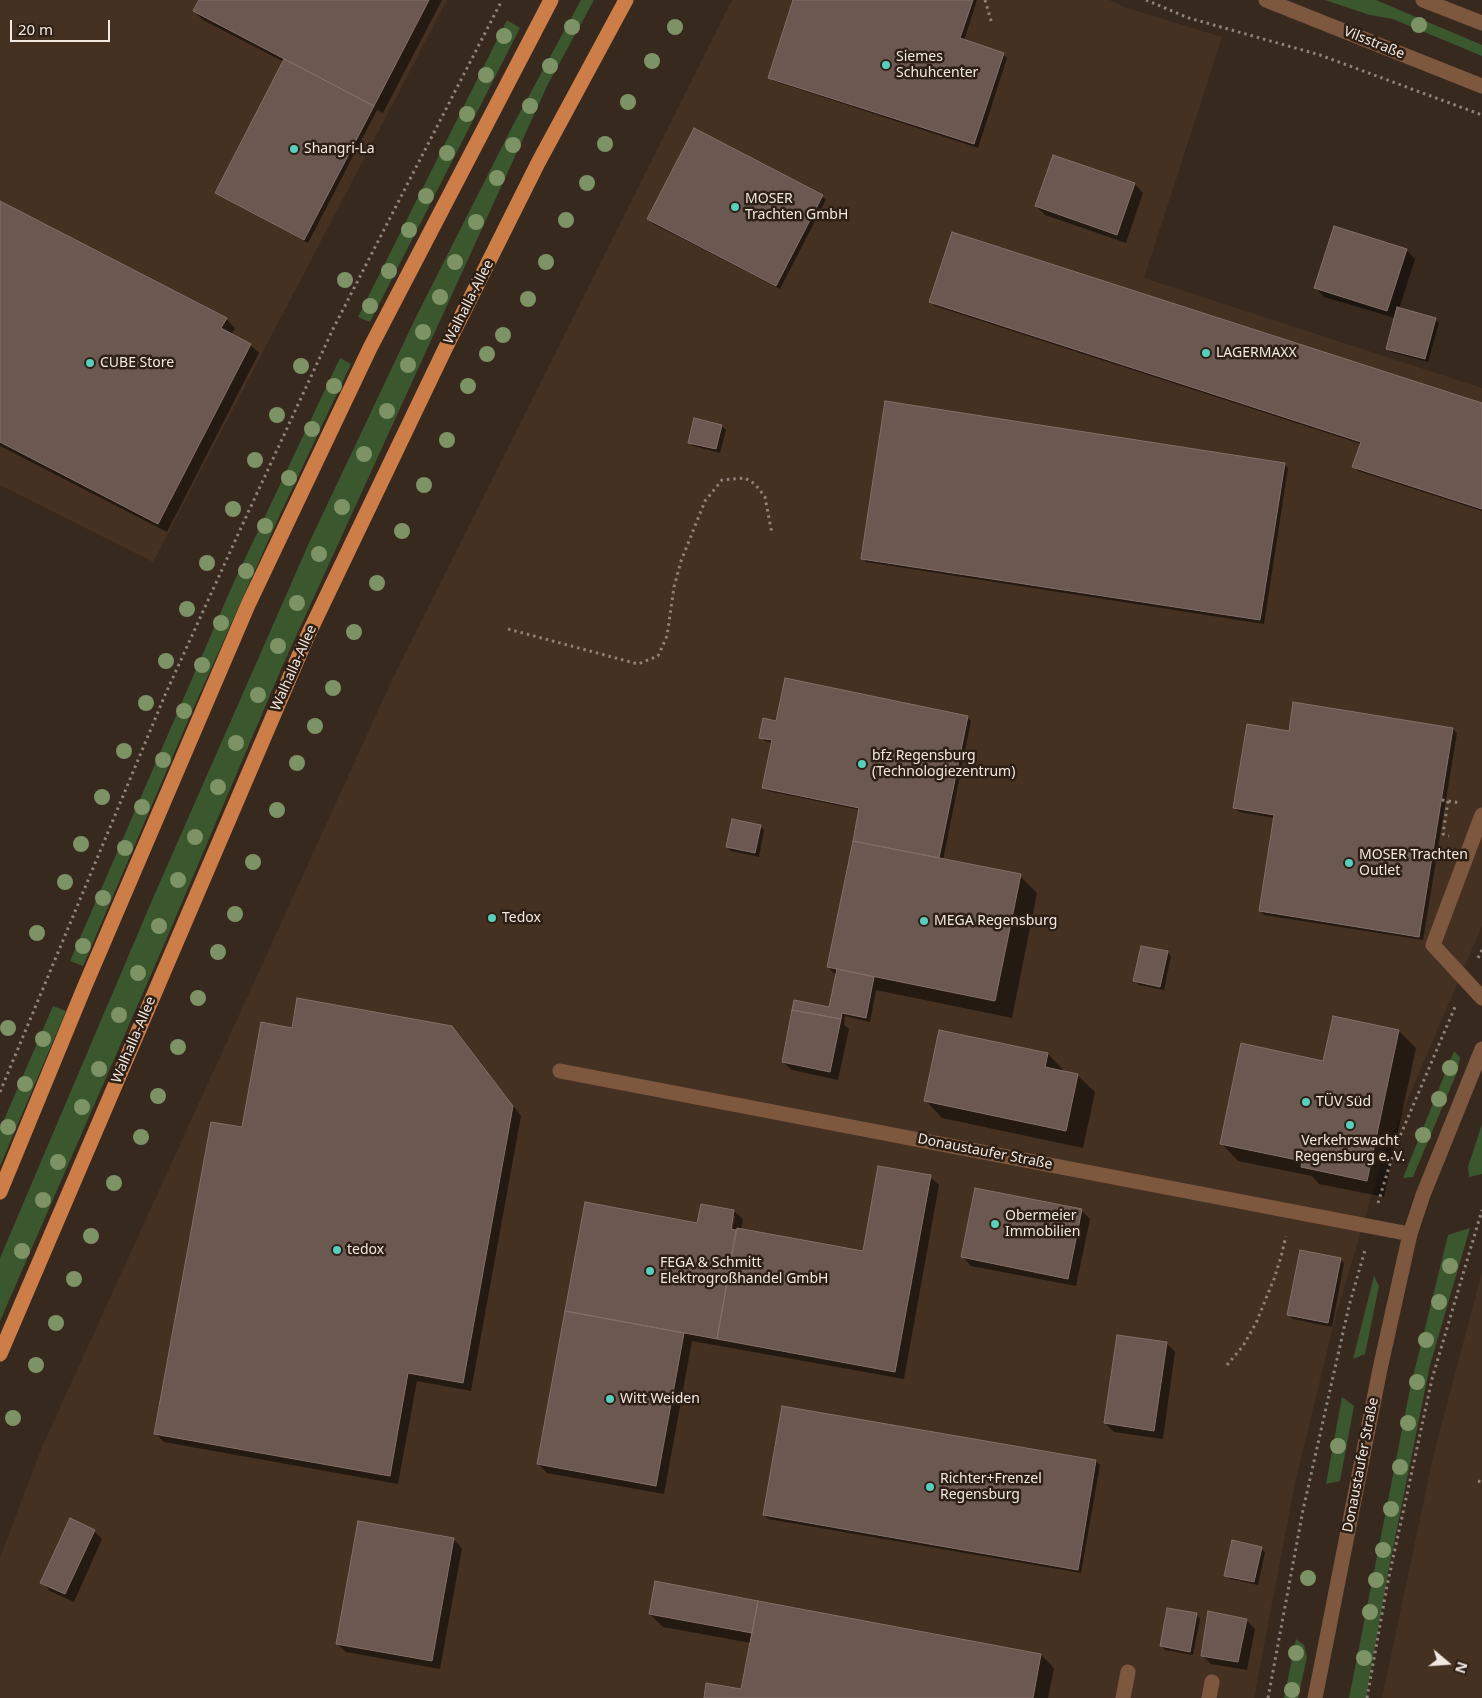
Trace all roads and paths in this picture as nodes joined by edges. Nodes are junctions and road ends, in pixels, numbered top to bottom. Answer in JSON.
{"nodes":[{"id":1,"x":502,"y":0,"type":"edge"},
{"id":2,"x":552,"y":0,"type":"edge"},
{"id":3,"x":626,"y":0,"type":"edge"},
{"id":4,"x":985,"y":0,"type":"edge"},
{"id":5,"x":1146,"y":0,"type":"edge"},
{"id":6,"x":1266,"y":0,"type":"edge"},
{"id":7,"x":1423,"y":0,"type":"edge"},
{"id":8,"x":1482,"y":23,"type":"edge"},
{"id":9,"x":992,"y":24,"type":"dead end"},
{"id":10,"x":1482,"y":86,"type":"edge"},
{"id":11,"x":1482,"y":115,"type":"edge"},
{"id":12,"x":772,"y":534,"type":"dead end"},
{"id":13,"x":508,"y":628,"type":"dead end"},
{"id":14,"x":1442,"y":800,"type":"dead end"},
{"id":15,"x":1448,"y":801,"type":"dead end"},
{"id":16,"x":1482,"y":815,"type":"edge"},
{"id":17,"x":1482,"y":950,"type":"edge"},
{"id":18,"x":1467,"y":982,"type":"junction"},
{"id":19,"x":1482,"y":998,"type":"edge"},
{"id":20,"x":1482,"y":1049,"type":"edge"},
{"id":21,"x":560,"y":1071,"type":"dead end"},
{"id":22,"x":0,"y":1092,"type":"edge"},
{"id":23,"x":0,"y":1192,"type":"edge"},
{"id":24,"x":1482,"y":1210,"type":"edge"},
{"id":25,"x":1290,"y":1211,"type":"junction"},
{"id":26,"x":1371,"y":1226,"type":"junction"},
{"id":27,"x":1410,"y":1234,"type":"junction"},
{"id":28,"x":0,"y":1354,"type":"edge"},
{"id":29,"x":1227,"y":1365,"type":"dead end"},
{"id":30,"x":1128,"y":1672,"type":"dead end"},
{"id":31,"x":1212,"y":1682,"type":"dead end"},
{"id":32,"x":1123,"y":1698,"type":"edge"},
{"id":33,"x":1209,"y":1698,"type":"edge"},
{"id":34,"x":1268,"y":1698,"type":"edge"},
{"id":35,"x":1315,"y":1698,"type":"edge"},
{"id":36,"x":1368,"y":1698,"type":"edge"}],
"edges":[{"from":1,"to":22,"type":"path"},
{"from":2,"to":23,"type":"main road"},
{"from":3,"to":28,"type":"main road","name":"Walhalla-Allee"},
{"from":4,"to":9,"type":"path"},
{"from":5,"to":11,"type":"path"},
{"from":6,"to":10,"type":"street","name":"Vilsstraße"},
{"from":7,"to":8,"type":"street"},
{"from":12,"to":13,"type":"path"},
{"from":14,"to":15,"type":"path"},
{"from":16,"to":18,"type":"street"},
{"from":17,"to":18,"type":"path"},
{"from":18,"to":19,"type":"street"},
{"from":18,"to":26,"type":"path"},
{"from":20,"to":27,"type":"street","name":"Donaustaufer Straße"},
{"from":21,"to":25,"type":"street","name":"Donaustaufer Straße"},
{"from":24,"to":36,"type":"path"},
{"from":25,"to":26,"type":"street","name":"Donaustaufer Straße"},
{"from":25,"to":29,"type":"path"},
{"from":26,"to":27,"type":"street","name":"Donaustaufer Straße"},
{"from":26,"to":34,"type":"path"},
{"from":27,"to":35,"type":"street","name":"Donaustaufer Straße"},
{"from":30,"to":32,"type":"street"},
{"from":31,"to":33,"type":"street"}]}
